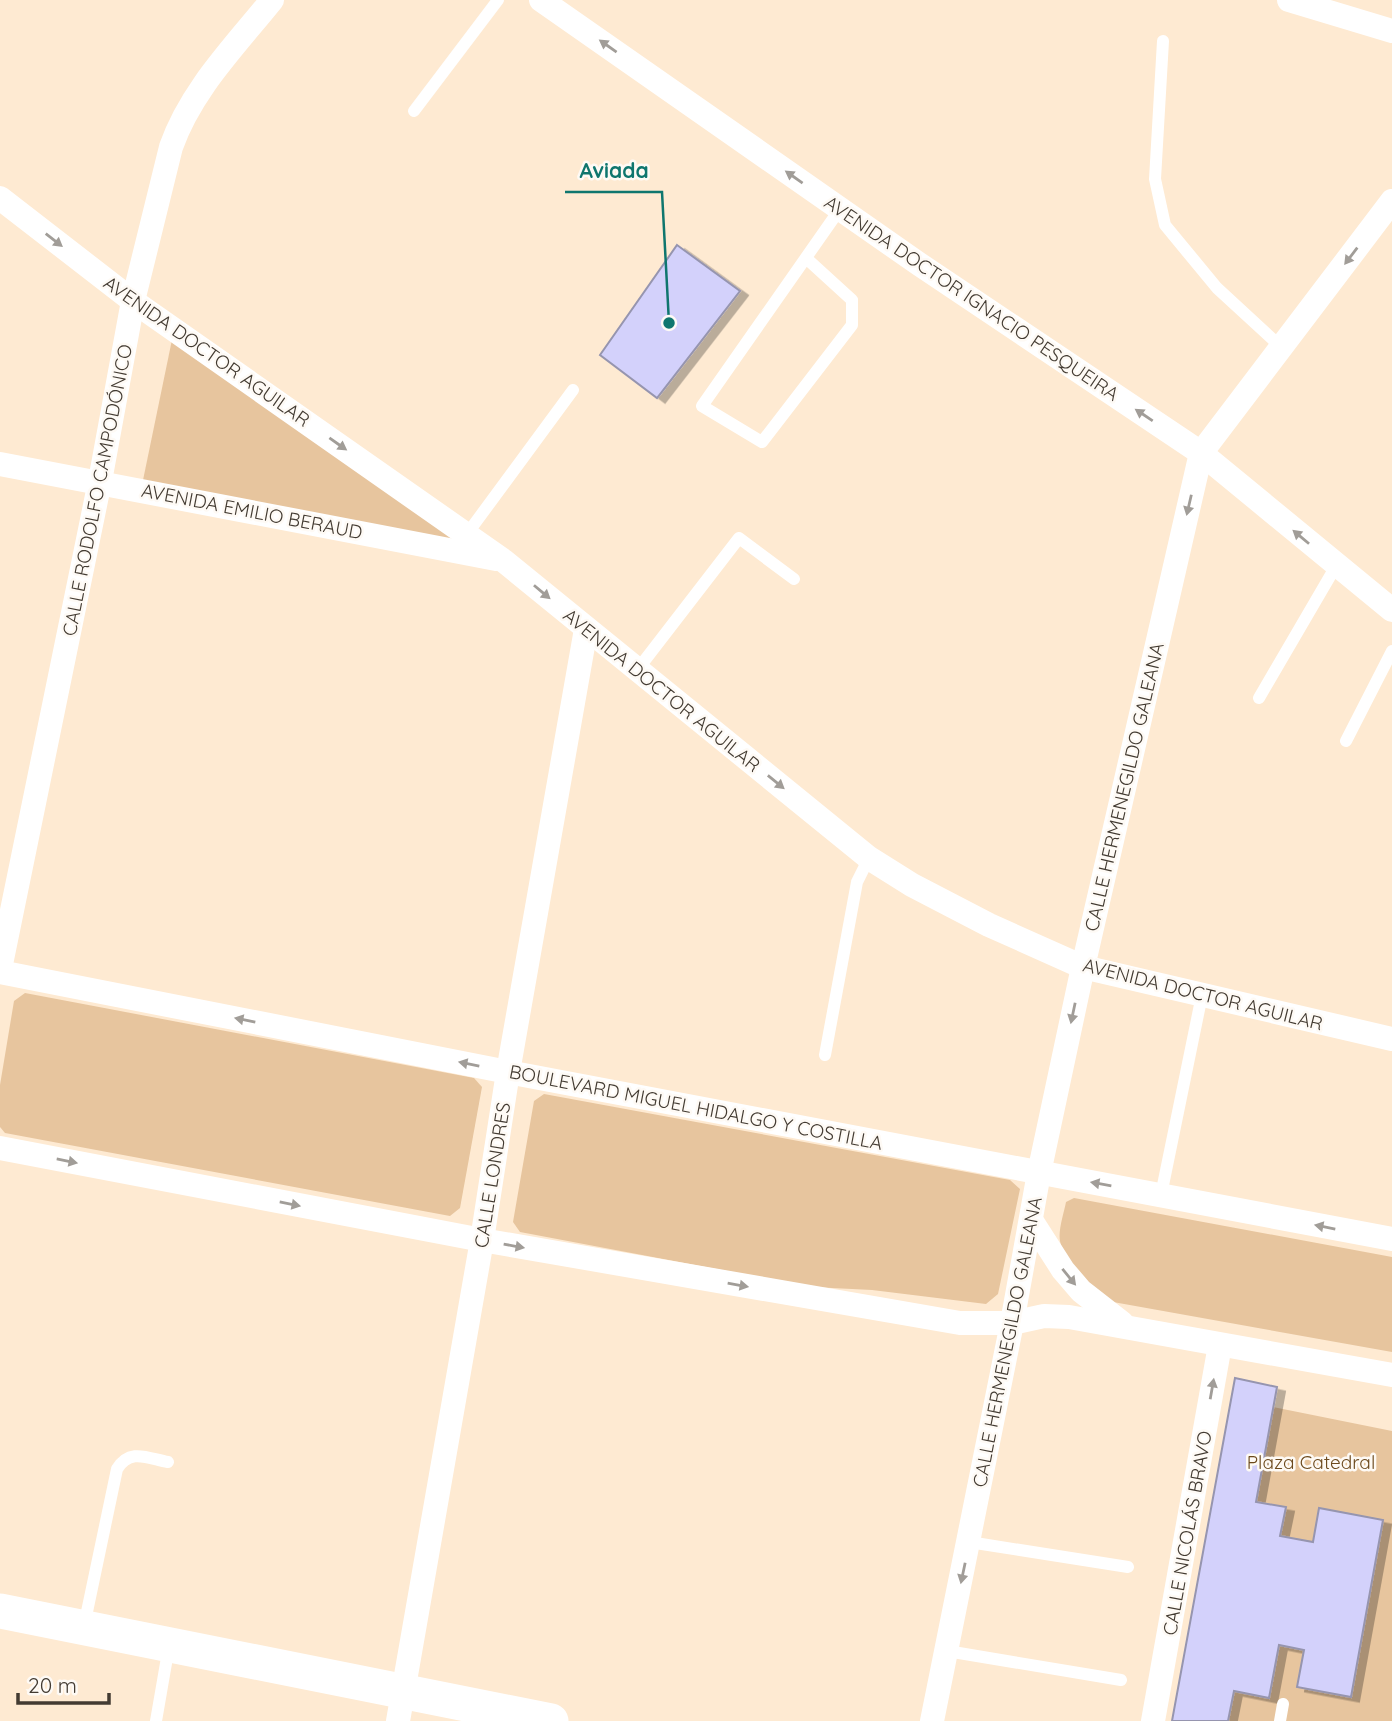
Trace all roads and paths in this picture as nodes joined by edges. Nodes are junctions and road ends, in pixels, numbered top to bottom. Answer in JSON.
{"nodes":[{"id":1,"x":272,"y":0,"type":"edge"},
{"id":2,"x":498,"y":0,"type":"edge"},
{"id":3,"x":541,"y":0,"type":"edge"},
{"id":4,"x":1289,"y":0,"type":"edge"},
{"id":5,"x":1392,"y":31,"type":"edge"},
{"id":6,"x":1163,"y":41,"type":"dead end"},
{"id":7,"x":414,"y":111,"type":"dead end"},
{"id":8,"x":0,"y":198,"type":"edge"},
{"id":9,"x":1392,"y":201,"type":"edge"},
{"id":10,"x":840,"y":209,"type":"junction"},
{"id":11,"x":806,"y":258,"type":"junction"},
{"id":12,"x":133,"y":301,"type":"junction"},
{"id":13,"x":1282,"y":347,"type":"junction"},
{"id":14,"x":573,"y":390,"type":"dead end"},
{"id":15,"x":1200,"y":453,"type":"junction"},
{"id":16,"x":0,"y":464,"type":"edge"},
{"id":17,"x":100,"y":481,"type":"junction"},
{"id":18,"x":467,"y":534,"type":"junction"},
{"id":19,"x":504,"y":561,"type":"junction"},
{"id":20,"x":1336,"y":566,"type":"junction"},
{"id":21,"x":794,"y":579,"type":"dead end"},
{"id":22,"x":1392,"y":610,"type":"edge"},
{"id":23,"x":586,"y":629,"type":"junction"},
{"id":24,"x":1392,"y":651,"type":"edge"},
{"id":25,"x":638,"y":669,"type":"junction"},
{"id":26,"x":1259,"y":698,"type":"dead end"},
{"id":27,"x":1346,"y":741,"type":"dead end"},
{"id":28,"x":869,"y":858,"type":"junction"},
{"id":29,"x":1083,"y":967,"type":"junction"},
{"id":30,"x":0,"y":970,"type":"edge"},
{"id":31,"x":1202,"y":995,"type":"junction"},
{"id":32,"x":1392,"y":1039,"type":"edge"},
{"id":33,"x":825,"y":1055,"type":"dead end"},
{"id":34,"x":508,"y":1072,"type":"junction"},
{"id":35,"x":0,"y":1148,"type":"edge"},
{"id":36,"x":1039,"y":1173,"type":"junction"},
{"id":37,"x":1161,"y":1195,"type":"junction"},
{"id":38,"x":1031,"y":1220,"type":"junction"},
{"id":39,"x":1392,"y":1239,"type":"edge"},
{"id":40,"x":482,"y":1240,"type":"junction"},
{"id":41,"x":1013,"y":1323,"type":"junction"},
{"id":42,"x":1127,"y":1327,"type":"junction"},
{"id":43,"x":1220,"y":1345,"type":"junction"},
{"id":44,"x":1392,"y":1375,"type":"edge"},
{"id":45,"x":168,"y":1462,"type":"dead end"},
{"id":46,"x":969,"y":1542,"type":"junction"},
{"id":47,"x":1128,"y":1567,"type":"dead end"},
{"id":48,"x":0,"y":1611,"type":"edge"},
{"id":49,"x":84,"y":1626,"type":"junction"},
{"id":50,"x":169,"y":1646,"type":"junction"},
{"id":51,"x":947,"y":1651,"type":"junction"},
{"id":52,"x":1121,"y":1680,"type":"dead end"},
{"id":53,"x":1283,"y":1704,"type":"dead end"},
{"id":54,"x":401,"y":1706,"type":"edge"},
{"id":55,"x":156,"y":1721,"type":"edge"},
{"id":56,"x":551,"y":1721,"type":"edge"},
{"id":57,"x":932,"y":1721,"type":"edge"},
{"id":58,"x":1153,"y":1721,"type":"edge"},
{"id":59,"x":1280,"y":1721,"type":"edge"}],
"edges":[{"from":1,"to":12,"type":"street","name":"CALLE RODOLFO CAMPODÓNICO"},
{"from":2,"to":7,"type":"lane"},
{"from":10,"to":3,"type":"street","name":"AVENIDA DOCTOR IGNACIO PESQUEIRA","one_way":true},
{"from":4,"to":5,"type":"street"},
{"from":6,"to":13,"type":"lane"},
{"from":8,"to":12,"type":"street","name":"AVENIDA DOCTOR AGUILAR","one_way":true},
{"from":9,"to":13,"type":"street","name":"CALLE HERMENEGILDO GALEANA","one_way":true},
{"from":10,"to":11,"type":"lane"},
{"from":15,"to":10,"type":"street","name":"AVENIDA DOCTOR IGNACIO PESQUEIRA","one_way":true},
{"from":11,"to":11,"type":"lane"},
{"from":12,"to":17,"type":"street","name":"CALLE RODOLFO CAMPODÓNICO"},
{"from":12,"to":18,"type":"street","name":"AVENIDA DOCTOR AGUILAR","one_way":true},
{"from":13,"to":15,"type":"street","name":"CALLE HERMENEGILDO GALEANA"},
{"from":14,"to":18,"type":"lane"},
{"from":20,"to":15,"type":"street","name":"AVENIDA DOCTOR IGNACIO PESQUEIRA","one_way":true},
{"from":15,"to":29,"type":"street","name":"CALLE HERMENEGILDO GALEANA","one_way":true},
{"from":16,"to":17,"type":"street","name":"AVENIDA EMILIO BERAUD"},
{"from":17,"to":19,"type":"street","name":"AVENIDA EMILIO BERAUD"},
{"from":17,"to":30,"type":"street","name":"CALLE RODOLFO CAMPODÓNICO"},
{"from":18,"to":19,"type":"street","name":"AVENIDA DOCTOR AGUILAR"},
{"from":19,"to":23,"type":"street","name":"AVENIDA DOCTOR AGUILAR","one_way":true},
{"from":20,"to":22,"type":"street","name":"AVENIDA DOCTOR IGNACIO PESQUEIRA"},
{"from":20,"to":26,"type":"lane"},
{"from":21,"to":25,"type":"lane"},
{"from":23,"to":25,"type":"street","name":"AVENIDA DOCTOR AGUILAR"},
{"from":23,"to":34,"type":"street","name":"CALLE LONDRES"},
{"from":24,"to":27,"type":"lane"},
{"from":25,"to":28,"type":"street","name":"AVENIDA DOCTOR AGUILAR","one_way":true},
{"from":28,"to":29,"type":"street","name":"AVENIDA DOCTOR AGUILAR"},
{"from":28,"to":33,"type":"lane"},
{"from":29,"to":31,"type":"street","name":"AVENIDA DOCTOR AGUILAR"},
{"from":29,"to":36,"type":"street","name":"CALLE HERMENEGILDO GALEANA","one_way":true},
{"from":34,"to":30,"type":"street","name":"BOULEVARD MIGUEL HIDALGO Y COSTILLA","one_way":true},
{"from":31,"to":32,"type":"street","name":"AVENIDA DOCTOR AGUILAR"},
{"from":31,"to":37,"type":"lane"},
{"from":34,"to":36,"type":"street","name":"BOULEVARD MIGUEL HIDALGO Y COSTILLA"},
{"from":34,"to":40,"type":"street","name":"CALLE LONDRES"},
{"from":35,"to":40,"type":"street","one_way":true},
{"from":37,"to":36,"type":"street","name":"BOULEVARD MIGUEL HIDALGO Y COSTILLA","one_way":true},
{"from":36,"to":38,"type":"street","name":"CALLE HERMENEGILDO GALEANA"},
{"from":39,"to":37,"type":"street","name":"BOULEVARD MIGUEL HIDALGO Y COSTILLA","one_way":true},
{"from":38,"to":41,"type":"street","name":"CALLE HERMENEGILDO GALEANA"},
{"from":38,"to":42,"type":"street","one_way":true},
{"from":40,"to":41,"type":"street","one_way":true},
{"from":40,"to":54,"type":"street","name":"CALLE LONDRES"},
{"from":41,"to":42,"type":"street"},
{"from":41,"to":46,"type":"street","name":"CALLE HERMENEGILDO GALEANA"},
{"from":42,"to":43,"type":"street"},
{"from":43,"to":44,"type":"street"},
{"from":58,"to":43,"type":"street","name":"CALLE NICOLÁS BRAVO","one_way":true},
{"from":45,"to":49,"type":"lane"},
{"from":46,"to":47,"type":"lane"},
{"from":46,"to":51,"type":"street","name":"CALLE HERMENEGILDO GALEANA","one_way":true},
{"from":48,"to":49,"type":"street"},
{"from":49,"to":50,"type":"street"},
{"from":50,"to":54,"type":"street"},
{"from":50,"to":55,"type":"lane"},
{"from":51,"to":52,"type":"lane"},
{"from":51,"to":57,"type":"street","name":"CALLE HERMENEGILDO GALEANA"},
{"from":53,"to":59,"type":"lane"},
{"from":54,"to":56,"type":"street"}]}
